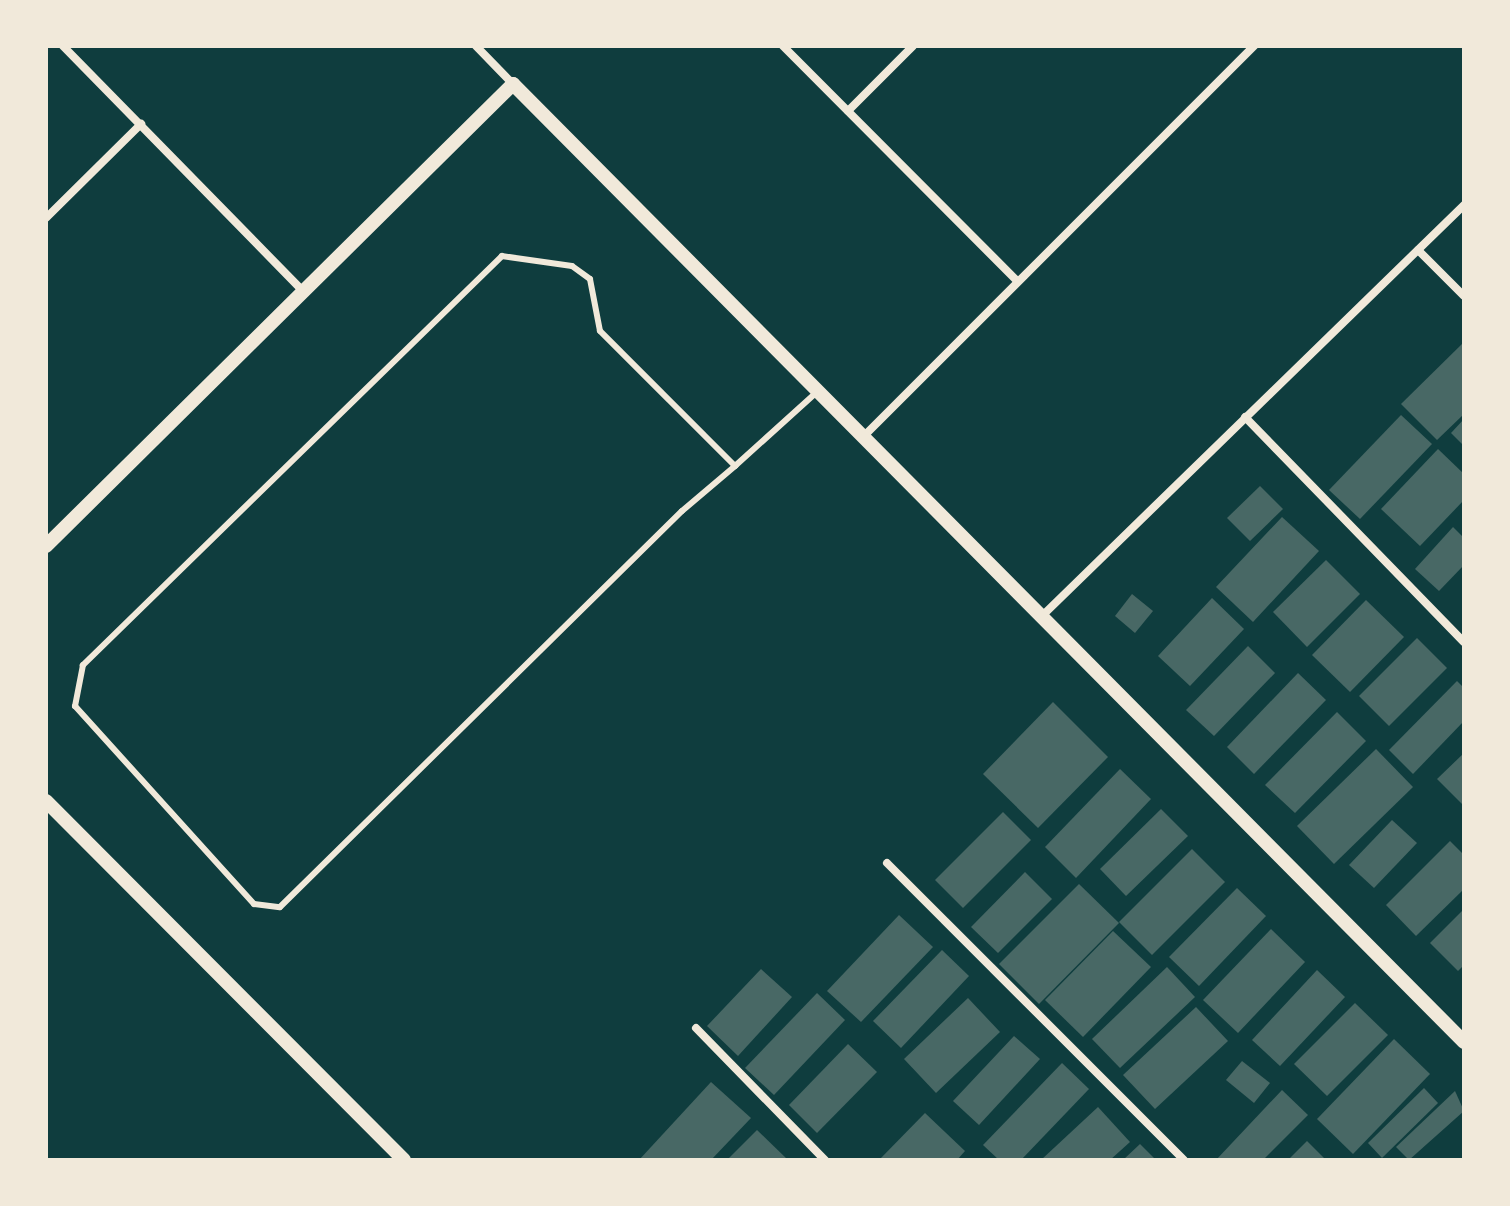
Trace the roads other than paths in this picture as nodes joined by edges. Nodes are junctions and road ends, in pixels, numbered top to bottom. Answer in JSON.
{"nodes":[{"id":1,"x":63,"y":46,"type":"edge"},
{"id":2,"x":476,"y":46,"type":"edge"},
{"id":3,"x":783,"y":46,"type":"edge"},
{"id":4,"x":913,"y":46,"type":"edge"},
{"id":5,"x":1254,"y":46,"type":"edge"},
{"id":6,"x":513,"y":84,"type":"junction"},
{"id":7,"x":848,"y":111,"type":"junction"},
{"id":8,"x":141,"y":124,"type":"junction"},
{"id":9,"x":1464,"y":205,"type":"edge"},
{"id":10,"x":46,"y":218,"type":"edge"},
{"id":11,"x":1418,"y":250,"type":"junction"},
{"id":12,"x":1017,"y":281,"type":"junction"},
{"id":13,"x":302,"y":290,"type":"junction"},
{"id":14,"x":1464,"y":296,"type":"edge"},
{"id":15,"x":819,"y":390,"type":"junction"},
{"id":16,"x":1245,"y":417,"type":"junction"},
{"id":17,"x":864,"y":436,"type":"junction"},
{"id":18,"x":735,"y":466,"type":"junction"},
{"id":19,"x":46,"y":546,"type":"edge"},
{"id":20,"x":1042,"y":616,"type":"junction"},
{"id":21,"x":1464,"y":642,"type":"edge"},
{"id":22,"x":46,"y":801,"type":"edge"},
{"id":23,"x":887,"y":863,"type":"dead end"},
{"id":24,"x":696,"y":1028,"type":"dead end"},
{"id":25,"x":1464,"y":1042,"type":"edge"},
{"id":26,"x":404,"y":1160,"type":"edge"},
{"id":27,"x":825,"y":1160,"type":"edge"},
{"id":28,"x":1184,"y":1160,"type":"edge"}],
"edges":[{"from":1,"to":8,"type":"street"},
{"from":2,"to":6,"type":"street"},
{"from":3,"to":7,"type":"street"},
{"from":4,"to":7,"type":"street"},
{"from":5,"to":12,"type":"street"},
{"from":6,"to":13,"type":"street"},
{"from":6,"to":15,"type":"street"},
{"from":7,"to":12,"type":"street"},
{"from":8,"to":10,"type":"street"},
{"from":8,"to":13,"type":"street"},
{"from":9,"to":11,"type":"street"},
{"from":11,"to":14,"type":"street"},
{"from":11,"to":16,"type":"street"},
{"from":12,"to":17,"type":"street"},
{"from":13,"to":19,"type":"street"},
{"from":15,"to":17,"type":"street"},
{"from":15,"to":18,"type":"lane"},
{"from":16,"to":20,"type":"street"},
{"from":16,"to":21,"type":"street"},
{"from":17,"to":20,"type":"street"},
{"from":18,"to":18,"type":"lane"},
{"from":20,"to":25,"type":"street"},
{"from":22,"to":26,"type":"street"},
{"from":23,"to":28,"type":"street"},
{"from":24,"to":27,"type":"street"}]}
